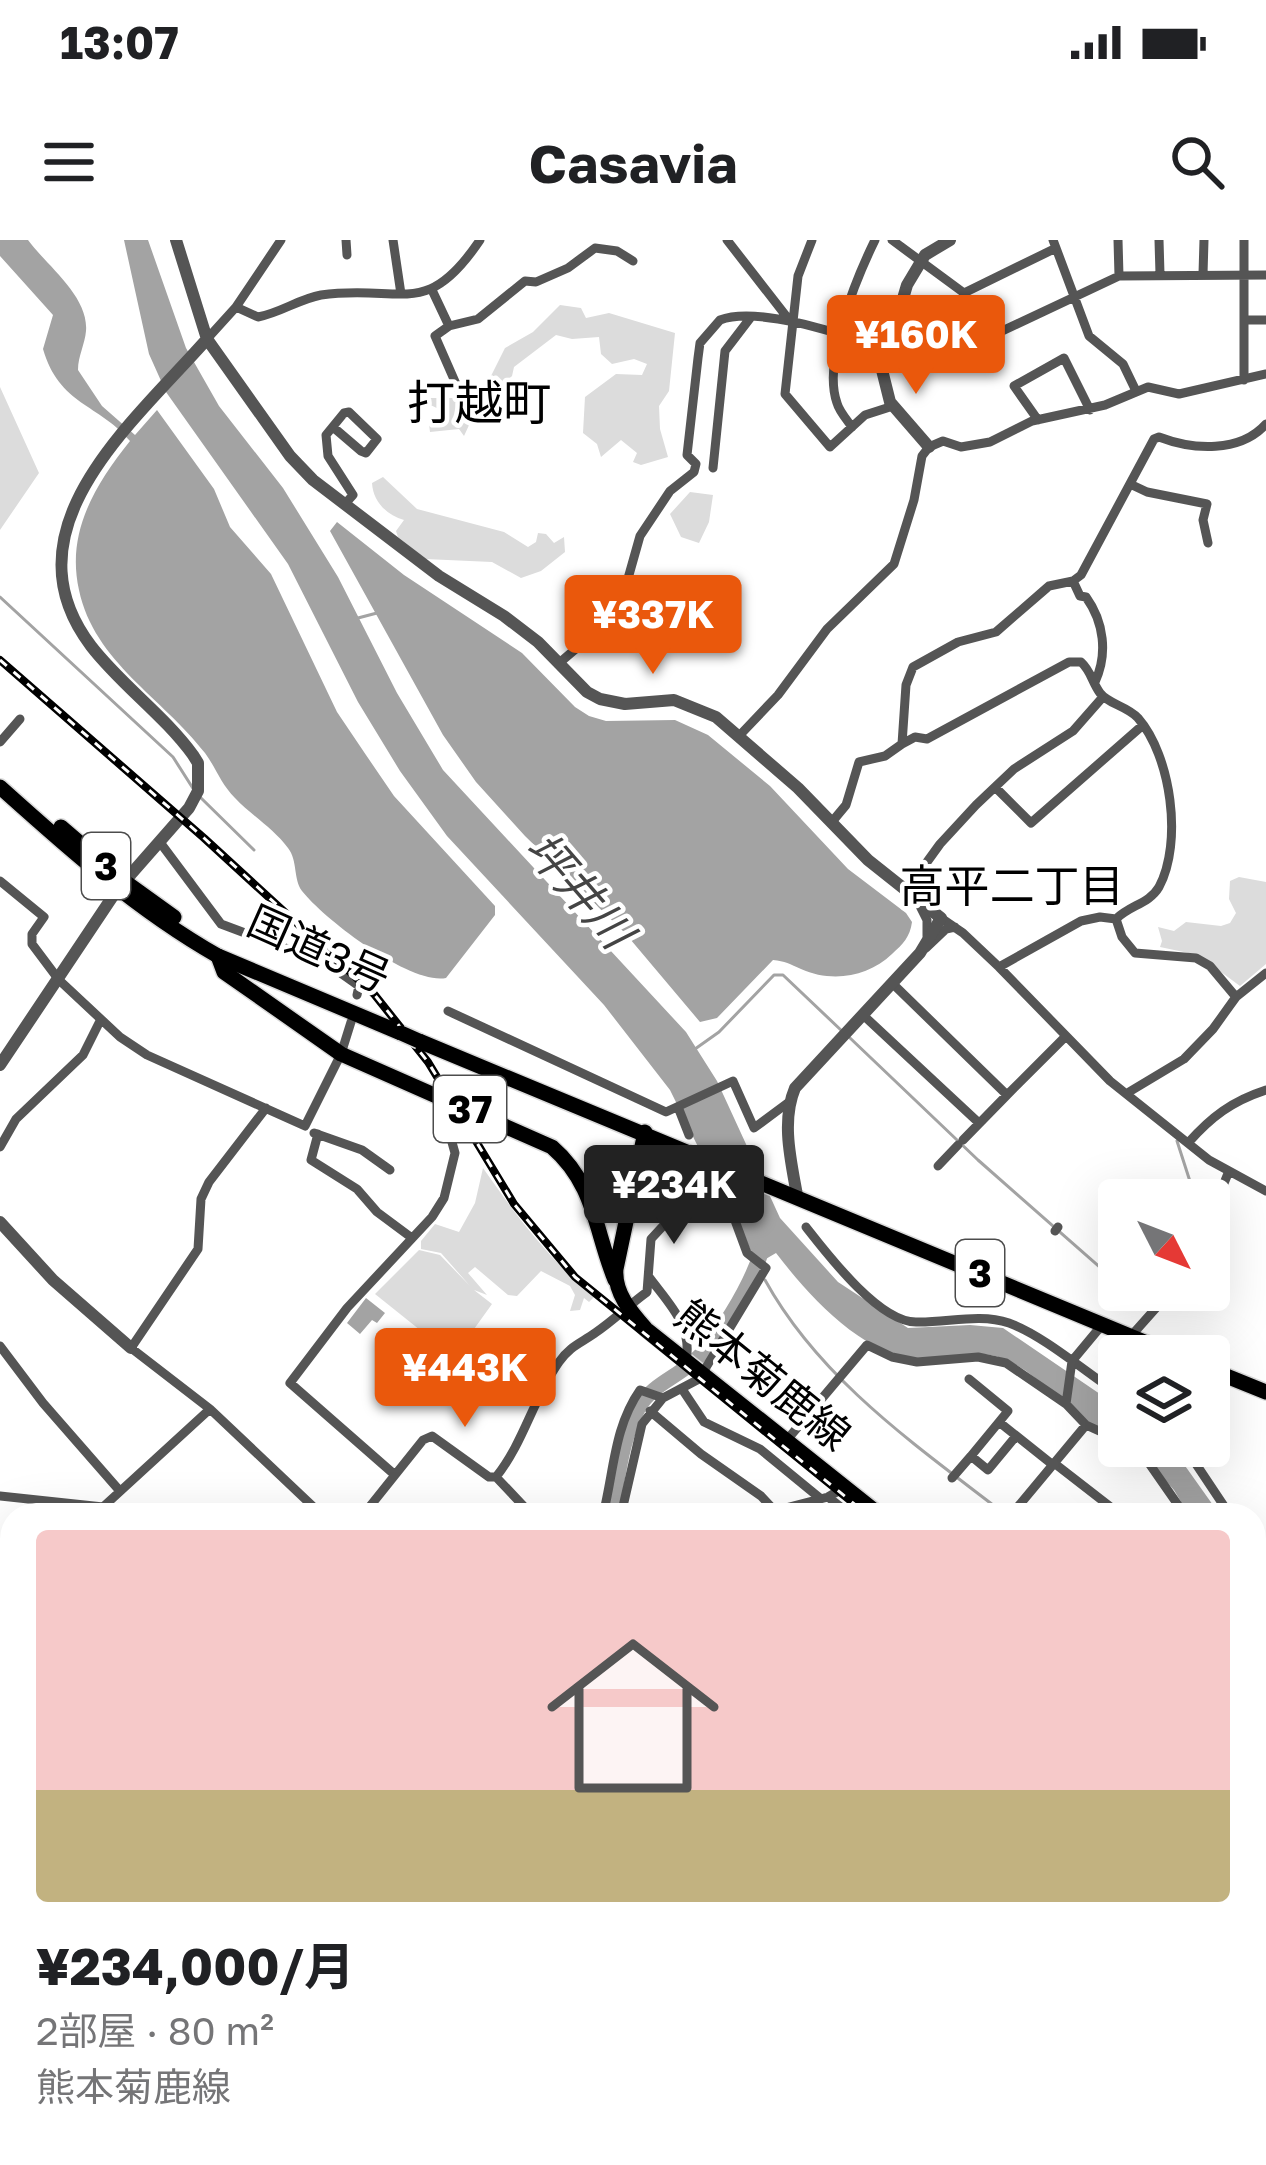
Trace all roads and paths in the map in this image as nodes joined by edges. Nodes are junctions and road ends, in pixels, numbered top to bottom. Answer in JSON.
{"nodes":[{"id":1,"x":176,"y":240,"type":"edge"},
{"id":2,"x":281,"y":240,"type":"edge"},
{"id":3,"x":346,"y":240,"type":"edge"},
{"id":4,"x":393,"y":240,"type":"edge"},
{"id":5,"x":481,"y":240,"type":"edge"},
{"id":6,"x":812,"y":240,"type":"edge"},
{"id":7,"x":875,"y":240,"type":"edge"},
{"id":8,"x":892,"y":240,"type":"edge"},
{"id":9,"x":950,"y":240,"type":"edge"},
{"id":10,"x":1118,"y":240,"type":"edge"},
{"id":11,"x":1159,"y":240,"type":"edge"},
{"id":12,"x":1204,"y":240,"type":"edge"},
{"id":13,"x":1244,"y":240,"type":"edge"},
{"id":14,"x":731,"y":241,"type":"edge"},
{"id":15,"x":1055,"y":244,"type":"edge"},
{"id":16,"x":347,"y":255,"type":"dead end"},
{"id":17,"x":920,"y":260,"type":"junction"},
{"id":18,"x":633,"y":261,"type":"dead end"},
{"id":19,"x":1244,"y":273,"type":"junction"},
{"id":20,"x":1160,"y":274,"type":"junction"},
{"id":21,"x":1203,"y":274,"type":"junction"},
{"id":22,"x":1266,"y":275,"type":"edge"},
{"id":23,"x":1119,"y":276,"type":"junction"},
{"id":24,"x":432,"y":290,"type":"junction"},
{"id":25,"x":964,"y":293,"type":"junction"},
{"id":26,"x":400,"y":294,"type":"junction"},
{"id":27,"x":1073,"y":297,"type":"junction"},
{"id":28,"x":236,"y":307,"type":"junction"},
{"id":29,"x":751,"y":317,"type":"junction"},
{"id":30,"x":1244,"y":320,"type":"junction"},
{"id":31,"x":1266,"y":320,"type":"edge"},
{"id":32,"x":790,"y":321,"type":"junction"},
{"id":33,"x":449,"y":326,"type":"junction"},
{"id":34,"x":842,"y":336,"type":"junction"},
{"id":35,"x":203,"y":344,"type":"junction"},
{"id":36,"x":886,"y":350,"type":"junction"},
{"id":37,"x":962,"y":352,"type":"junction"},
{"id":38,"x":1266,"y":374,"type":"edge"},
{"id":39,"x":1244,"y":380,"type":"junction"},
{"id":40,"x":1136,"y":391,"type":"junction"},
{"id":41,"x":460,"y":393,"type":"dead end"},
{"id":42,"x":893,"y":406,"type":"junction"},
{"id":43,"x":1090,"y":410,"type":"junction"},
{"id":44,"x":1038,"y":420,"type":"junction"},
{"id":45,"x":1266,"y":424,"type":"edge"},
{"id":46,"x":333,"y":427,"type":"junction"},
{"id":47,"x":851,"y":427,"type":"junction"},
{"id":48,"x":929,"y":447,"type":"junction"},
{"id":49,"x":713,"y":469,"type":"dead end"},
{"id":50,"x":1130,"y":484,"type":"junction"},
{"id":51,"x":344,"y":505,"type":"junction"},
{"id":52,"x":1208,"y":543,"type":"dead end"},
{"id":53,"x":1073,"y":581,"type":"junction"},
{"id":54,"x":558,"y":664,"type":"junction"},
{"id":55,"x":1095,"y":682,"type":"junction"},
{"id":56,"x":1102,"y":698,"type":"junction"},
{"id":57,"x":20,"y":719,"type":"dead end"},
{"id":58,"x":1143,"y":725,"type":"junction"},
{"id":59,"x":739,"y":736,"type":"junction"},
{"id":60,"x":0,"y":742,"type":"edge"},
{"id":61,"x":902,"y":744,"type":"junction"},
{"id":62,"x":0,"y":773,"type":"edge"},
{"id":63,"x":0,"y":787,"type":"edge"},
{"id":64,"x":996,"y":788,"type":"junction"},
{"id":65,"x":831,"y":824,"type":"junction"},
{"id":66,"x":159,"y":841,"type":"junction"},
{"id":67,"x":0,"y":881,"type":"edge"},
{"id":68,"x":120,"y":885,"type":"junction"},
{"id":69,"x":906,"y":891,"type":"junction"},
{"id":70,"x":918,"y":902,"type":"junction"},
{"id":71,"x":940,"y":918,"type":"junction"},
{"id":72,"x":1116,"y":919,"type":"junction"},
{"id":73,"x":955,"y":927,"type":"junction"},
{"id":74,"x":920,"y":952,"type":"junction"},
{"id":75,"x":218,"y":956,"type":"junction"},
{"id":76,"x":999,"y":967,"type":"junction"},
{"id":77,"x":1266,"y":973,"type":"edge"},
{"id":78,"x":59,"y":980,"type":"junction"},
{"id":79,"x":892,"y":983,"type":"junction"},
{"id":80,"x":357,"y":995,"type":"dead end"},
{"id":81,"x":1236,"y":997,"type":"junction"},
{"id":82,"x":448,"y":1011,"type":"dead end"},
{"id":83,"x":862,"y":1015,"type":"junction"},
{"id":84,"x":100,"y":1022,"type":"junction"},
{"id":85,"x":351,"y":1022,"type":"dead end"},
{"id":86,"x":406,"y":1031,"type":"junction"},
{"id":87,"x":1066,"y":1036,"type":"junction"},
{"id":88,"x":341,"y":1054,"type":"junction"},
{"id":89,"x":0,"y":1065,"type":"edge"},
{"id":90,"x":1266,"y":1090,"type":"edge"},
{"id":91,"x":1129,"y":1092,"type":"junction"},
{"id":92,"x":1007,"y":1094,"type":"junction"},
{"id":93,"x":439,"y":1096,"type":"junction"},
{"id":94,"x":789,"y":1102,"type":"junction"},
{"id":95,"x":681,"y":1105,"type":"junction"},
{"id":96,"x":266,"y":1108,"type":"junction"},
{"id":97,"x":660,"y":1109,"type":"junction"},
{"id":98,"x":979,"y":1124,"type":"junction"},
{"id":99,"x":305,"y":1126,"type":"junction"},
{"id":100,"x":645,"y":1132,"type":"junction"},
{"id":101,"x":318,"y":1134,"type":"junction"},
{"id":102,"x":689,"y":1136,"type":"dead end"},
{"id":103,"x":1188,"y":1143,"type":"junction"},
{"id":104,"x":0,"y":1147,"type":"edge"},
{"id":105,"x":938,"y":1166,"type":"dead end"},
{"id":106,"x":707,"y":1169,"type":"junction"},
{"id":107,"x":390,"y":1170,"type":"dead end"},
{"id":108,"x":1229,"y":1171,"type":"junction"},
{"id":109,"x":1226,"y":1179,"type":"edge"},
{"id":110,"x":1266,"y":1191,"type":"edge"},
{"id":111,"x":790,"y":1192,"type":"junction"},
{"id":112,"x":0,"y":1222,"type":"edge"},
{"id":113,"x":806,"y":1227,"type":"dead end"},
{"id":114,"x":625,"y":1228,"type":"junction"},
{"id":115,"x":600,"y":1231,"type":"junction"},
{"id":116,"x":412,"y":1238,"type":"junction"},
{"id":117,"x":649,"y":1277,"type":"junction"},
{"id":118,"x":615,"y":1280,"type":"junction"},
{"id":119,"x":627,"y":1306,"type":"junction"},
{"id":120,"x":1153,"y":1311,"type":"edge"},
{"id":121,"x":1102,"y":1324,"type":"junction"},
{"id":122,"x":1129,"y":1335,"type":"edge"},
{"id":123,"x":1132,"y":1335,"type":"edge"},
{"id":124,"x":0,"y":1346,"type":"edge"},
{"id":125,"x":131,"y":1348,"type":"junction"},
{"id":126,"x":1071,"y":1365,"type":"junction"},
{"id":127,"x":696,"y":1369,"type":"junction"},
{"id":128,"x":1230,"y":1377,"type":"edge"},
{"id":129,"x":969,"y":1379,"type":"dead end"},
{"id":130,"x":1098,"y":1381,"type":"edge"},
{"id":131,"x":682,"y":1389,"type":"junction"},
{"id":132,"x":1266,"y":1392,"type":"edge"},
{"id":133,"x":661,"y":1397,"type":"junction"},
{"id":134,"x":1066,"y":1401,"type":"junction"},
{"id":135,"x":210,"y":1409,"type":"junction"},
{"id":136,"x":650,"y":1411,"type":"junction"},
{"id":137,"x":999,"y":1422,"type":"junction"},
{"id":138,"x":1086,"y":1425,"type":"junction"},
{"id":139,"x":1098,"y":1430,"type":"edge"},
{"id":140,"x":1016,"y":1436,"type":"junction"},
{"id":141,"x":787,"y":1441,"type":"junction"},
{"id":142,"x":971,"y":1456,"type":"junction"},
{"id":143,"x":1053,"y":1464,"type":"junction"},
{"id":144,"x":1152,"y":1467,"type":"edge"},
{"id":145,"x":1198,"y":1467,"type":"edge"},
{"id":146,"x":394,"y":1475,"type":"junction"},
{"id":147,"x":496,"y":1477,"type":"junction"},
{"id":148,"x":952,"y":1478,"type":"dead end"},
{"id":149,"x":845,"y":1487,"type":"junction"},
{"id":150,"x":119,"y":1490,"type":"junction"},
{"id":151,"x":0,"y":1496,"type":"edge"},
{"id":152,"x":825,"y":1498,"type":"junction"},
{"id":153,"x":49,"y":1503,"type":"edge"},
{"id":154,"x":111,"y":1503,"type":"edge"},
{"id":155,"x":309,"y":1503,"type":"edge"},
{"id":156,"x":372,"y":1503,"type":"edge"},
{"id":157,"x":521,"y":1503,"type":"edge"},
{"id":158,"x":605,"y":1503,"type":"edge"},
{"id":159,"x":624,"y":1503,"type":"edge"},
{"id":160,"x":768,"y":1503,"type":"edge"},
{"id":161,"x":806,"y":1503,"type":"edge"},
{"id":162,"x":833,"y":1503,"type":"edge"},
{"id":163,"x":865,"y":1503,"type":"edge"},
{"id":164,"x":1021,"y":1503,"type":"edge"},
{"id":165,"x":1105,"y":1503,"type":"edge"},
{"id":166,"x":1177,"y":1503,"type":"edge"},
{"id":167,"x":1222,"y":1503,"type":"edge"}],
"edges":[{"from":1,"to":35,"type":"street"},
{"from":2,"to":28,"type":"street"},
{"from":3,"to":16,"type":"street"},
{"from":4,"to":26,"type":"street"},
{"from":5,"to":24,"type":"street"},
{"from":6,"to":32,"type":"street"},
{"from":7,"to":34,"type":"street"},
{"from":8,"to":17,"type":"street"},
{"from":9,"to":17,"type":"street"},
{"from":10,"to":23,"type":"street"},
{"from":11,"to":20,"type":"street"},
{"from":12,"to":21,"type":"street"},
{"from":13,"to":19,"type":"street"},
{"from":14,"to":32,"type":"street"},
{"from":15,"to":25,"type":"street"},
{"from":15,"to":27,"type":"street"},
{"from":17,"to":25,"type":"street"},
{"from":17,"to":36,"type":"street"},
{"from":18,"to":33,"type":"street"},
{"from":19,"to":21,"type":"street"},
{"from":19,"to":22,"type":"street"},
{"from":19,"to":30,"type":"street"},
{"from":20,"to":21,"type":"street"},
{"from":20,"to":23,"type":"street"},
{"from":23,"to":27,"type":"street"},
{"from":24,"to":26,"type":"street"},
{"from":24,"to":33,"type":"street"},
{"from":25,"to":37,"type":"street"},
{"from":26,"to":28,"type":"street"},
{"from":27,"to":37,"type":"street"},
{"from":27,"to":40,"type":"street"},
{"from":28,"to":35,"type":"street"},
{"from":29,"to":32,"type":"street"},
{"from":29,"to":49,"type":"street"},
{"from":29,"to":54,"type":"street"},
{"from":30,"to":31,"type":"street"},
{"from":30,"to":39,"type":"street"},
{"from":32,"to":34,"type":"street"},
{"from":32,"to":47,"type":"street"},
{"from":33,"to":41,"type":"street"},
{"from":34,"to":36,"type":"street"},
{"from":34,"to":47,"type":"street"},
{"from":35,"to":51,"type":"street"},
{"from":35,"to":66,"type":"street"},
{"from":36,"to":37,"type":"street"},
{"from":36,"to":42,"type":"street"},
{"from":38,"to":39,"type":"street"},
{"from":39,"to":40,"type":"street"},
{"from":40,"to":43,"type":"street"},
{"from":42,"to":47,"type":"street"},
{"from":42,"to":48,"type":"street"},
{"from":43,"to":44,"type":"street"},
{"from":43,"to":44,"type":"street"},
{"from":44,"to":48,"type":"street"},
{"from":45,"to":50,"type":"street"},
{"from":46,"to":46,"type":"street"},
{"from":46,"to":51,"type":"street"},
{"from":48,"to":59,"type":"street"},
{"from":50,"to":52,"type":"street"},
{"from":50,"to":53,"type":"street"},
{"from":51,"to":54,"type":"street"},
{"from":53,"to":55,"type":"street"},
{"from":53,"to":61,"type":"street"},
{"from":54,"to":59,"type":"street"},
{"from":55,"to":56,"type":"street"},
{"from":55,"to":61,"type":"street"},
{"from":56,"to":58,"type":"street"},
{"from":56,"to":64,"type":"street"},
{"from":57,"to":60,"type":"street"},
{"from":58,"to":64,"type":"street"},
{"from":58,"to":72,"type":"street"},
{"from":59,"to":65,"type":"street"},
{"from":61,"to":65,"type":"street"},
{"from":62,"to":68,"type":"main road","name":"国道3号","number":"3"},
{"from":63,"to":68,"type":"main road","name":"国道3号","number":"3"},
{"from":64,"to":69,"type":"street"},
{"from":65,"to":69,"type":"street"},
{"from":66,"to":68,"type":"street"},
{"from":66,"to":80,"type":"street"},
{"from":67,"to":78,"type":"street"},
{"from":68,"to":75,"type":"main road","name":"国道3号","number":"3"},
{"from":68,"to":78,"type":"street"},
{"from":68,"to":86,"type":"main road","name":"国道3号","number":"3"},
{"from":69,"to":70,"type":"street"},
{"from":70,"to":71,"type":"street"},
{"from":70,"to":74,"type":"street"},
{"from":71,"to":73,"type":"street"},
{"from":71,"to":74,"type":"street"},
{"from":72,"to":76,"type":"street"},
{"from":72,"to":81,"type":"street"},
{"from":73,"to":74,"type":"street"},
{"from":73,"to":76,"type":"street"},
{"from":74,"to":79,"type":"street"},
{"from":75,"to":86,"type":"main road","name":"国道3号","number":"3"},
{"from":75,"to":88,"type":"main road","name":"熊本菊鹿線","number":"37"},
{"from":76,"to":87,"type":"street"},
{"from":77,"to":81,"type":"street"},
{"from":78,"to":84,"type":"street"},
{"from":78,"to":89,"type":"street"},
{"from":79,"to":83,"type":"street"},
{"from":79,"to":92,"type":"street"},
{"from":81,"to":91,"type":"street"},
{"from":82,"to":97,"type":"street"},
{"from":83,"to":94,"type":"street"},
{"from":83,"to":98,"type":"street"},
{"from":84,"to":96,"type":"street"},
{"from":84,"to":104,"type":"street"},
{"from":85,"to":88,"type":"street"},
{"from":86,"to":100,"type":"main road","name":"国道3号","number":"3"},
{"from":87,"to":91,"type":"street"},
{"from":87,"to":92,"type":"street"},
{"from":88,"to":93,"type":"main road","name":"熊本菊鹿線","number":"37"},
{"from":88,"to":99,"type":"street"},
{"from":90,"to":103,"type":"street"},
{"from":91,"to":103,"type":"street"},
{"from":92,"to":98,"type":"street"},
{"from":93,"to":115,"type":"main road","name":"熊本菊鹿線","number":"37"},
{"from":93,"to":116,"type":"street"},
{"from":94,"to":95,"type":"street"},
{"from":94,"to":111,"type":"street"},
{"from":95,"to":97,"type":"street"},
{"from":95,"to":102,"type":"street"},
{"from":96,"to":99,"type":"street"},
{"from":96,"to":125,"type":"street"},
{"from":97,"to":100,"type":"street"},
{"from":98,"to":105,"type":"street"},
{"from":99,"to":101,"type":"street"},
{"from":100,"to":106,"type":"main road","name":"国道3号","number":"3"},
{"from":100,"to":114,"type":"main road"},
{"from":101,"to":107,"type":"street"},
{"from":101,"to":116,"type":"street"},
{"from":103,"to":108,"type":"street"},
{"from":106,"to":111,"type":"main road","name":"国道3号","number":"3"},
{"from":106,"to":117,"type":"street"},
{"from":106,"to":127,"type":"street"},
{"from":108,"to":109,"type":"street"},
{"from":108,"to":110,"type":"street"},
{"from":111,"to":121,"type":"main road","name":"国道3号","number":"3"},
{"from":112,"to":125,"type":"street"},
{"from":113,"to":126,"type":"street"},
{"from":114,"to":115,"type":"street"},
{"from":114,"to":118,"type":"main road"},
{"from":115,"to":118,"type":"main road","name":"熊本菊鹿線","number":"37"},
{"from":116,"to":146,"type":"street"},
{"from":117,"to":119,"type":"street"},
{"from":117,"to":127,"type":"street"},
{"from":118,"to":119,"type":"main road","name":"熊本菊鹿線","number":"37"},
{"from":119,"to":127,"type":"main road","name":"熊本菊鹿線","number":"37"},
{"from":119,"to":147,"type":"street"},
{"from":120,"to":123,"type":"street"},
{"from":121,"to":122,"type":"main road","name":"国道3号","number":"3"},
{"from":121,"to":126,"type":"street"},
{"from":124,"to":150,"type":"street"},
{"from":125,"to":135,"type":"street"},
{"from":126,"to":130,"type":"street"},
{"from":126,"to":134,"type":"street"},
{"from":127,"to":131,"type":"street"},
{"from":127,"to":141,"type":"main road","name":"熊本菊鹿線","number":"37"},
{"from":128,"to":132,"type":"main road"},
{"from":129,"to":137,"type":"street"},
{"from":131,"to":133,"type":"street"},
{"from":131,"to":152,"type":"street"},
{"from":133,"to":136,"type":"street"},
{"from":133,"to":158,"type":"street"},
{"from":134,"to":138,"type":"street"},
{"from":134,"to":141,"type":"street"},
{"from":135,"to":150,"type":"street"},
{"from":135,"to":155,"type":"street"},
{"from":136,"to":159,"type":"street"},
{"from":136,"to":160,"type":"street"},
{"from":137,"to":140,"type":"street"},
{"from":137,"to":142,"type":"street"},
{"from":138,"to":139,"type":"street"},
{"from":138,"to":143,"type":"street"},
{"from":140,"to":142,"type":"street"},
{"from":140,"to":143,"type":"street"},
{"from":141,"to":149,"type":"main road","name":"熊本菊鹿線","number":"37"},
{"from":142,"to":148,"type":"street"},
{"from":143,"to":164,"type":"street"},
{"from":143,"to":165,"type":"street"},
{"from":144,"to":166,"type":"street"},
{"from":145,"to":167,"type":"street"},
{"from":146,"to":147,"type":"street"},
{"from":146,"to":156,"type":"street"},
{"from":147,"to":157,"type":"street"},
{"from":149,"to":152,"type":"street"},
{"from":149,"to":163,"type":"main road","name":"熊本菊鹿線","number":"37"},
{"from":150,"to":154,"type":"street"},
{"from":151,"to":153,"type":"street"},
{"from":152,"to":161,"type":"street"},
{"from":152,"to":162,"type":"street"}]}
